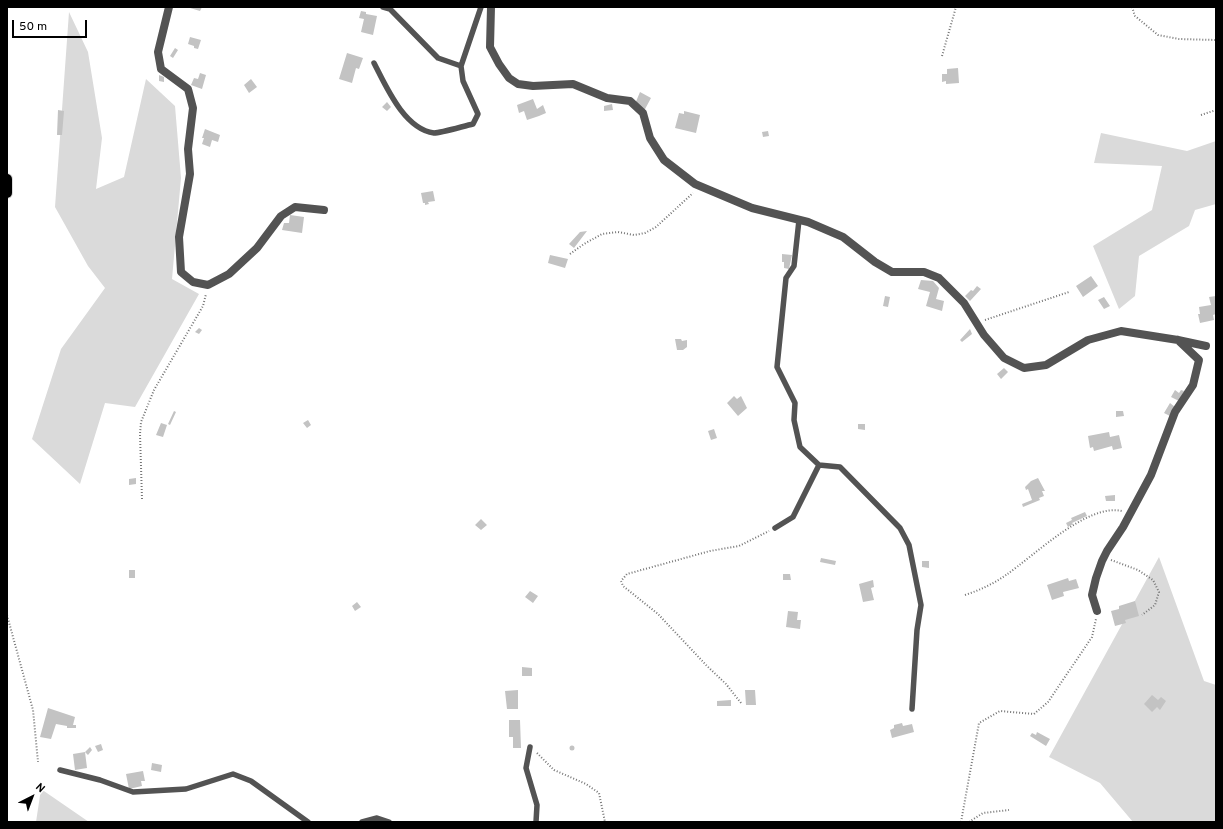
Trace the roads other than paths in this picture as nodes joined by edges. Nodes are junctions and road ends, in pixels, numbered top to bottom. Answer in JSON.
{"nodes":[{"id":1,"x":169,"y":7,"type":"edge"},
{"id":2,"x":383,"y":7,"type":"edge"},
{"id":3,"x":481,"y":7,"type":"edge"},
{"id":4,"x":491,"y":7,"type":"edge"},
{"id":5,"x":374,"y":63,"type":"dead end"},
{"id":6,"x":461,"y":66,"type":"junction"},
{"id":7,"x":7,"y":179,"type":"edge"},
{"id":8,"x":7,"y":193,"type":"edge"},
{"id":9,"x":324,"y":210,"type":"dead end"},
{"id":10,"x":799,"y":220,"type":"junction"},
{"id":11,"x":1178,"y":340,"type":"junction"},
{"id":12,"x":1206,"y":346,"type":"dead end"},
{"id":13,"x":819,"y":464,"type":"junction"},
{"id":14,"x":775,"y":528,"type":"road end"},
{"id":15,"x":1098,"y":611,"type":"road end"},
{"id":16,"x":912,"y":709,"type":"dead end"},
{"id":17,"x":530,"y":747,"type":"road end"},
{"id":18,"x":60,"y":770,"type":"dead end"},
{"id":19,"x":308,"y":822,"type":"edge"},
{"id":20,"x":362,"y":822,"type":"edge"},
{"id":21,"x":389,"y":822,"type":"edge"},
{"id":22,"x":536,"y":822,"type":"edge"}],
"edges":[{"from":1,"to":9,"type":"street"},
{"from":2,"to":6,"type":"lane"},
{"from":3,"to":6,"type":"lane"},
{"from":4,"to":10,"type":"street"},
{"from":5,"to":6,"type":"lane"},
{"from":7,"to":8,"type":"main road"},
{"from":10,"to":11,"type":"street"},
{"from":10,"to":13,"type":"lane"},
{"from":11,"to":12,"type":"street"},
{"from":11,"to":15,"type":"street"},
{"from":13,"to":14,"type":"lane"},
{"from":13,"to":16,"type":"lane"},
{"from":17,"to":22,"type":"lane"},
{"from":18,"to":19,"type":"lane"},
{"from":20,"to":21,"type":"lane"}]}
